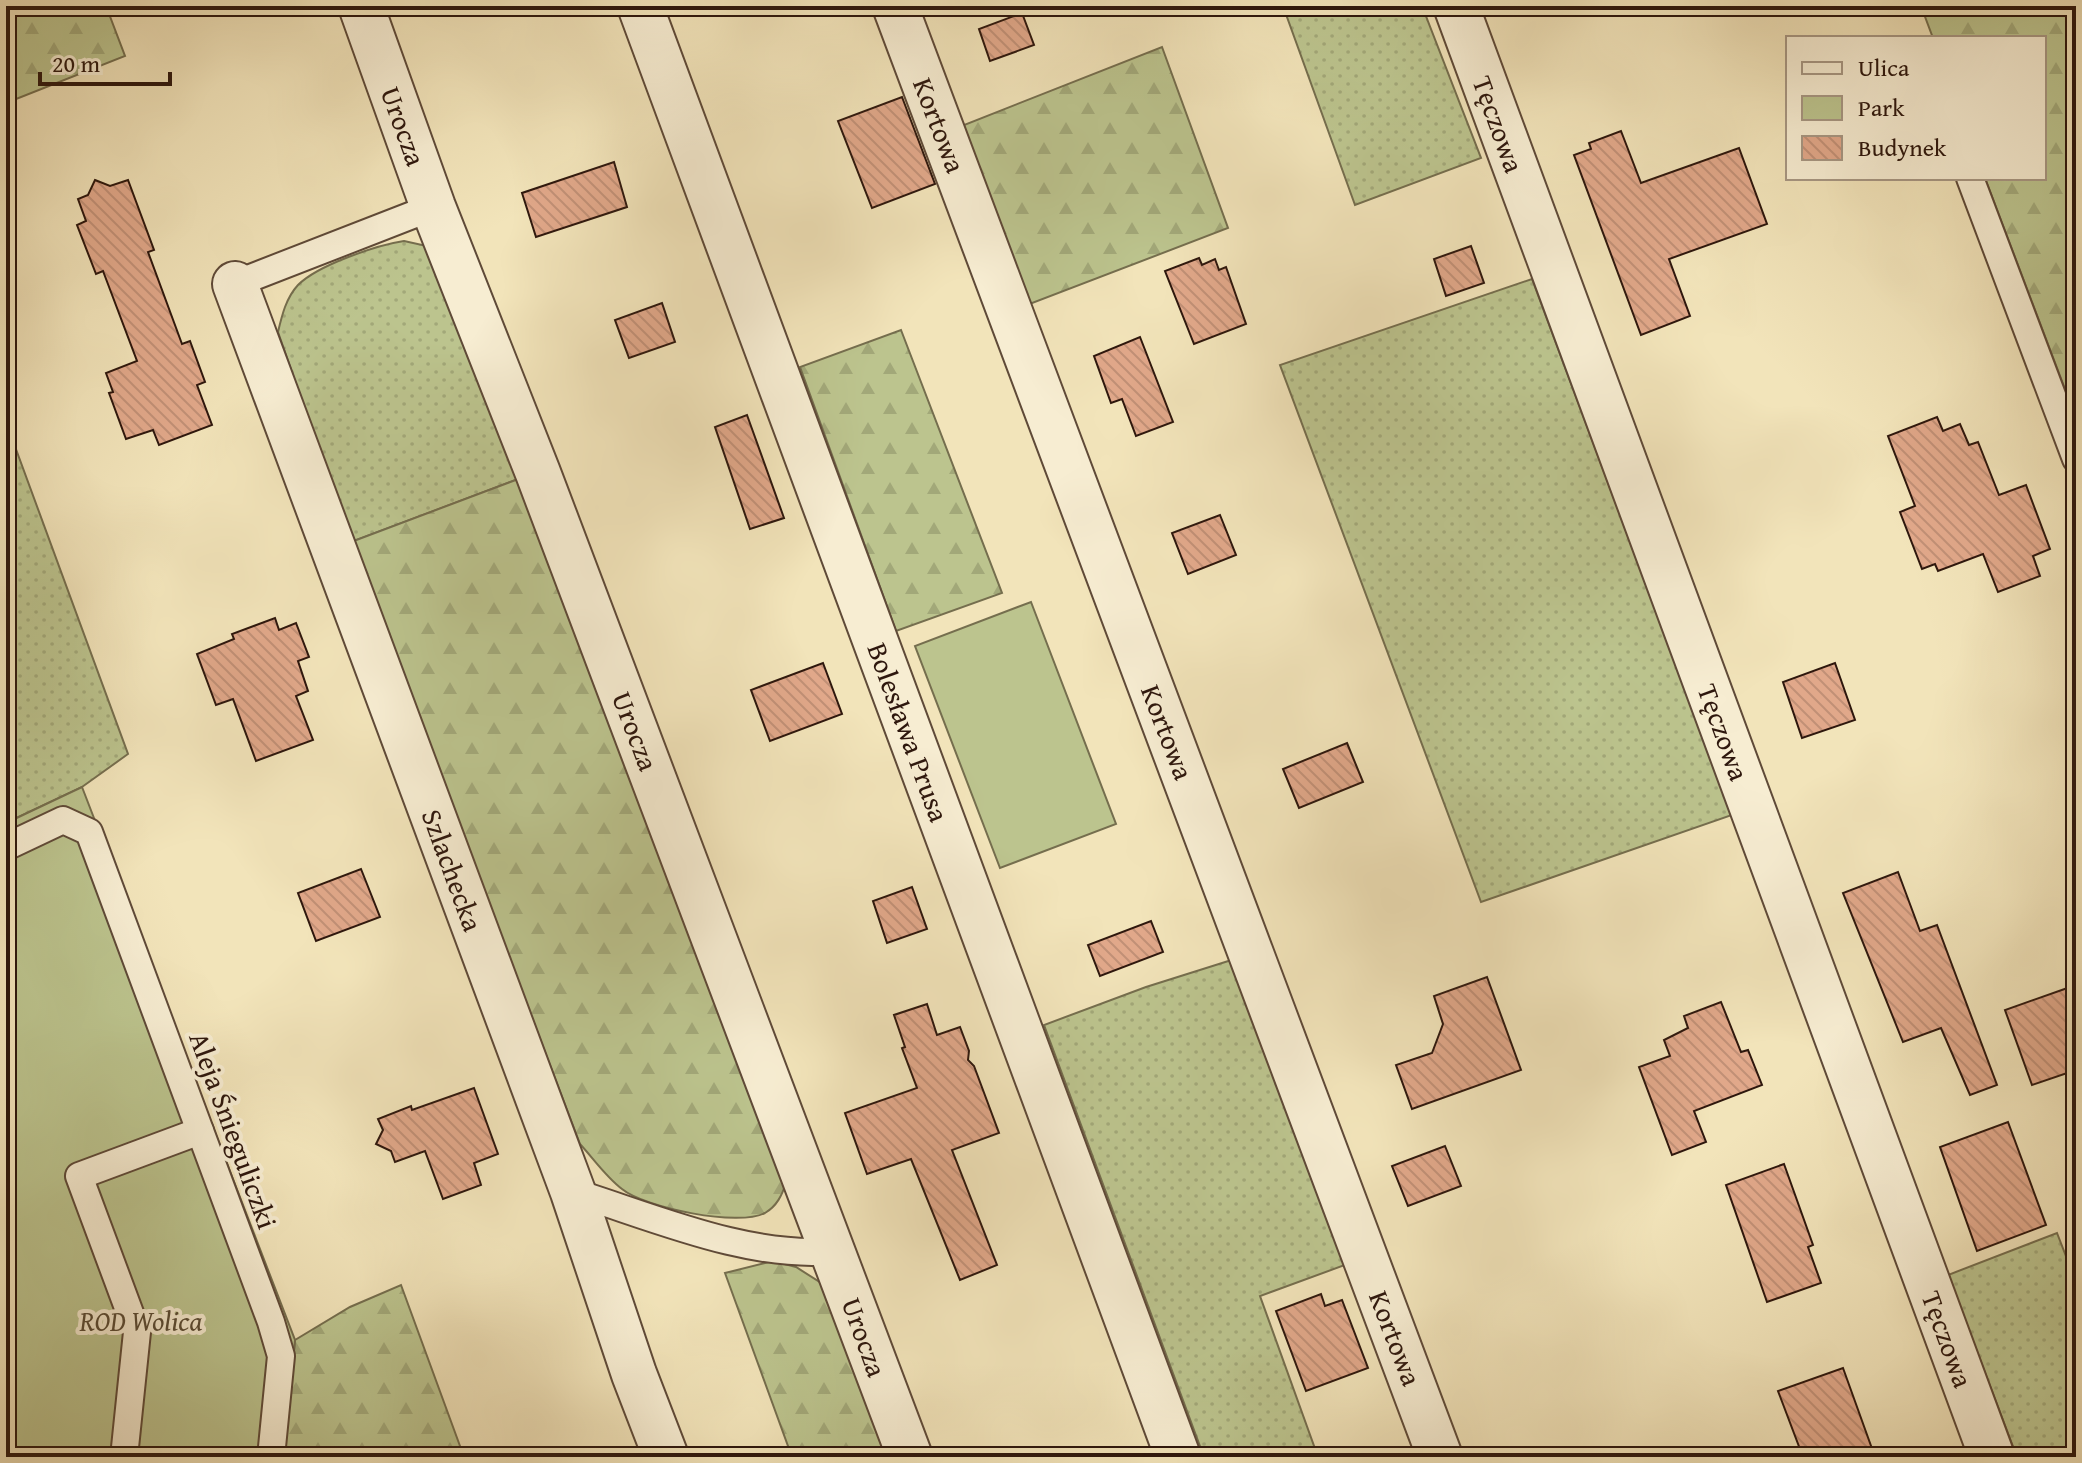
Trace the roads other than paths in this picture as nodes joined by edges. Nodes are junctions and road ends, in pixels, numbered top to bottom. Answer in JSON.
{"nodes":[{"id":1,"x":361,"y":6,"type":"edge"},
{"id":2,"x":640,"y":6,"type":"edge"},
{"id":3,"x":895,"y":6,"type":"edge"},
{"id":4,"x":1456,"y":6,"type":"edge"},
{"id":5,"x":1971,"y":180,"type":"edge"},
{"id":6,"x":433,"y":207,"type":"junction"},
{"id":7,"x":235,"y":284,"type":"joint"},
{"id":8,"x":2076,"y":459,"type":"edge"},
{"id":9,"x":6,"y":847,"type":"edge"},
{"id":10,"x":200,"y":1131,"type":"junction"},
{"id":11,"x":573,"y":1192,"type":"junction"},
{"id":12,"x":833,"y":1251,"type":"junction"},
{"id":13,"x":124,"y":1457,"type":"edge"},
{"id":14,"x":271,"y":1457,"type":"edge"},
{"id":15,"x":666,"y":1457,"type":"edge"},
{"id":16,"x":910,"y":1457,"type":"edge"},
{"id":17,"x":1178,"y":1457,"type":"edge"},
{"id":18,"x":1440,"y":1457,"type":"edge"},
{"id":19,"x":1992,"y":1457,"type":"edge"}],
"edges":[{"from":1,"to":6,"type":"street","name":"Urocza"},
{"from":2,"to":17,"type":"street","name":"Bolesława Prusa"},
{"from":3,"to":18,"type":"street","name":"Kortowa"},
{"from":4,"to":19,"type":"street","name":"Tęczowa"},
{"from":5,"to":8,"type":"lane"},
{"from":6,"to":7,"type":"lane"},
{"from":6,"to":12,"type":"street","name":"Urocza"},
{"from":7,"to":11,"type":"street","name":"Szlachecka"},
{"from":9,"to":10,"type":"lane","name":"Aleja Śnieguliczki"},
{"from":10,"to":13,"type":"lane"},
{"from":10,"to":14,"type":"lane","name":"Aleja Śnieguliczki"},
{"from":11,"to":12,"type":"lane"},
{"from":11,"to":15,"type":"street","name":"Szlachecka"},
{"from":12,"to":16,"type":"street","name":"Urocza"}]}
